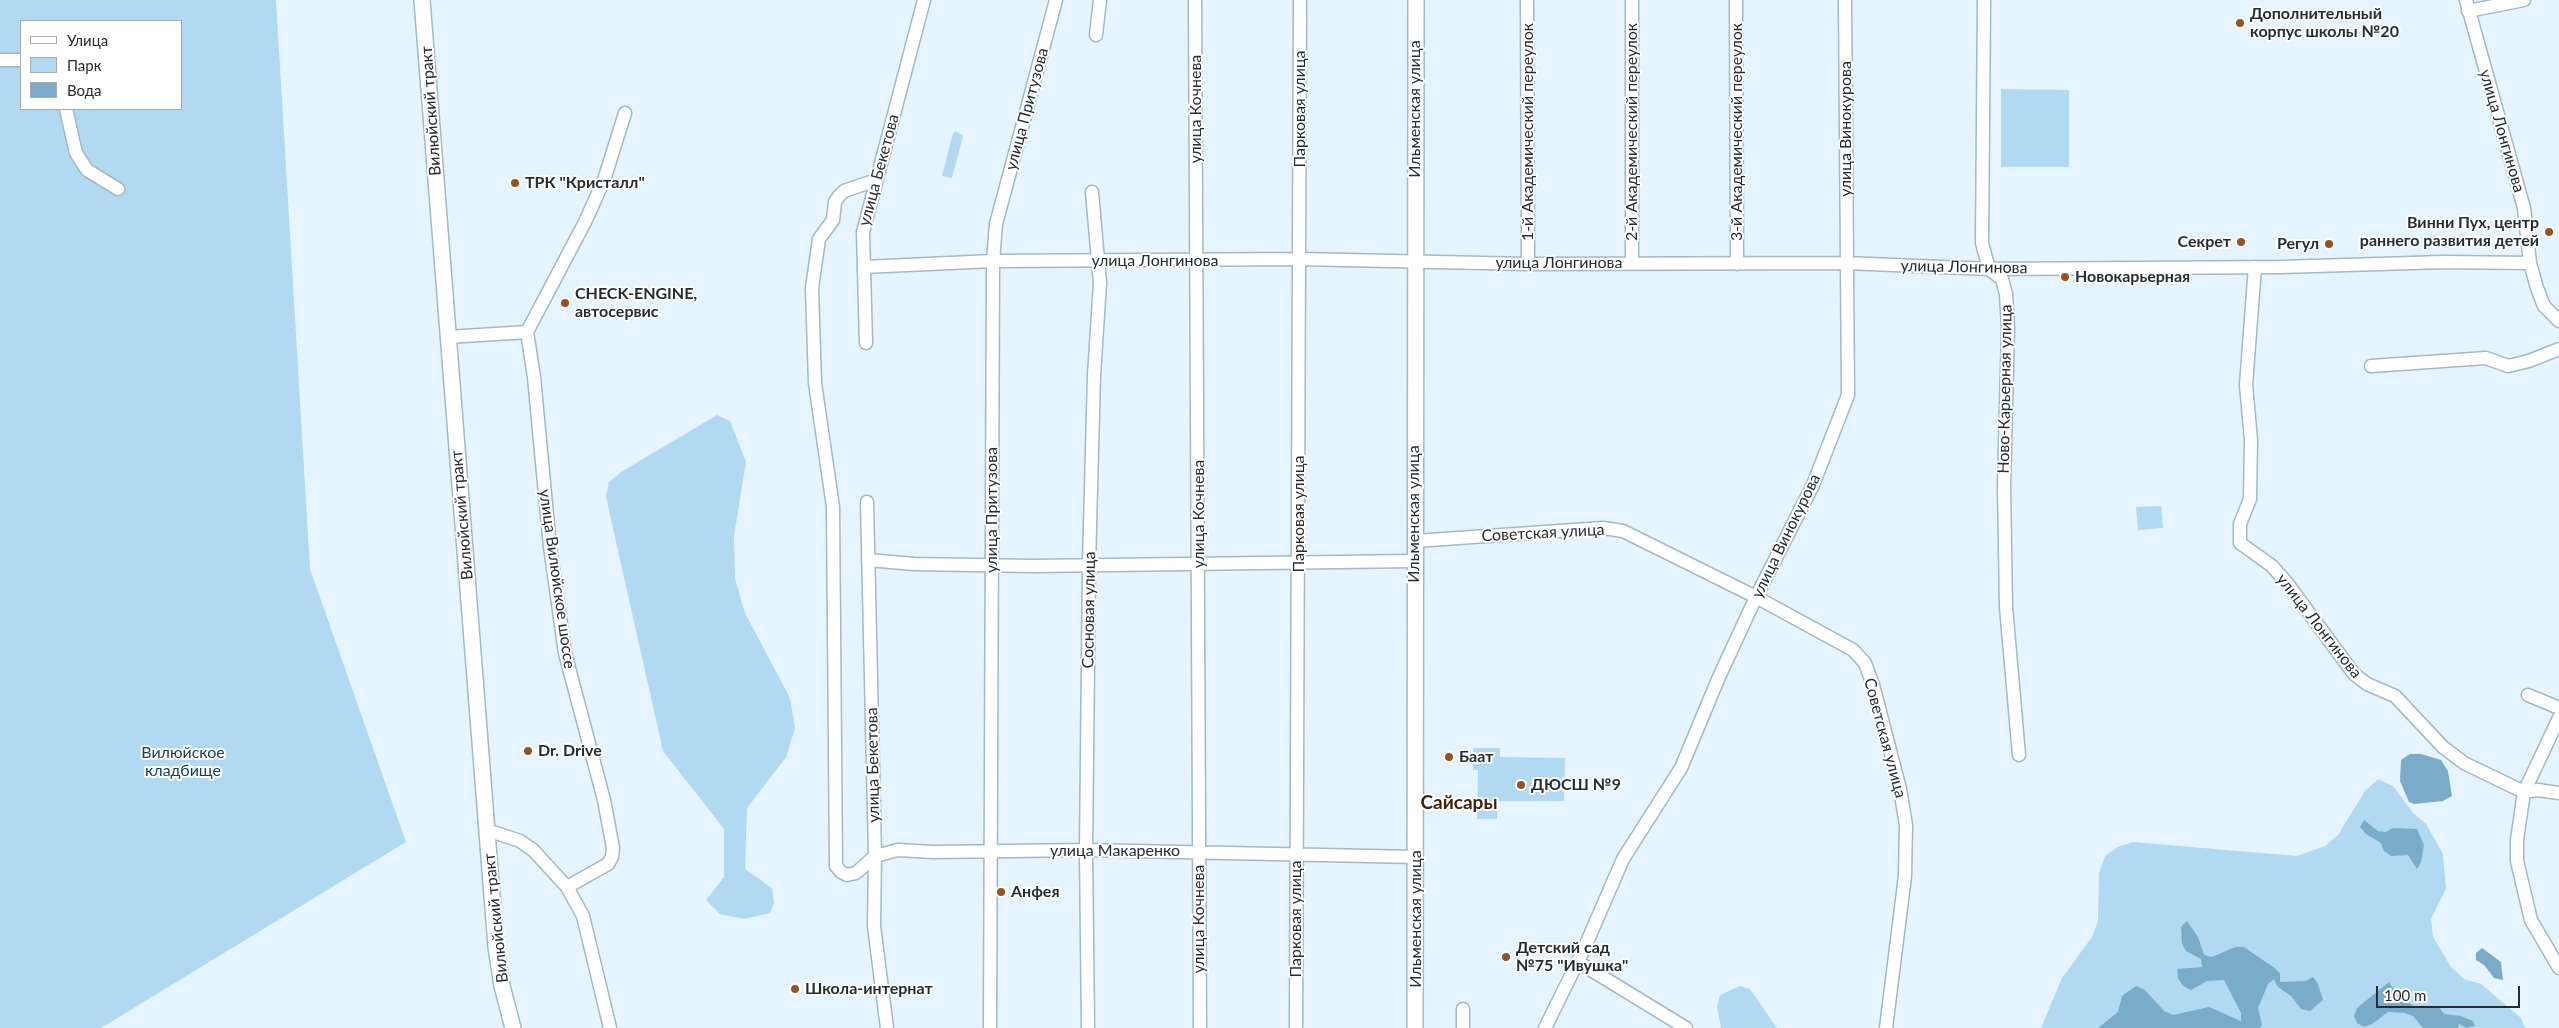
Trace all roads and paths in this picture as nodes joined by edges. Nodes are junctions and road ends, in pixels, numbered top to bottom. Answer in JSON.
{"nodes":[{"id":1,"x":422,"y":0,"type":"edge"},
{"id":2,"x":924,"y":0,"type":"edge"},
{"id":3,"x":1056,"y":0,"type":"edge"},
{"id":4,"x":1100,"y":0,"type":"edge"},
{"id":5,"x":1195,"y":0,"type":"edge"},
{"id":6,"x":1300,"y":0,"type":"edge"},
{"id":7,"x":1416,"y":0,"type":"edge"},
{"id":8,"x":1528,"y":0,"type":"edge"},
{"id":9,"x":1632,"y":0,"type":"edge"},
{"id":10,"x":1736,"y":0,"type":"edge"},
{"id":11,"x":1845,"y":0,"type":"edge"},
{"id":12,"x":1984,"y":0,"type":"edge"},
{"id":13,"x":2524,"y":0,"type":"edge"},
{"id":14,"x":2467,"y":6,"type":"edge"},
{"id":15,"x":1096,"y":35,"type":"dead end"},
{"id":16,"x":0,"y":60,"type":"edge"},
{"id":17,"x":20,"y":60,"type":"edge"},
{"id":18,"x":66,"y":110,"type":"edge"},
{"id":19,"x":625,"y":112,"type":"dead end"},
{"id":20,"x":876,"y":180,"type":"junction"},
{"id":21,"x":118,"y":189,"type":"dead end"},
{"id":22,"x":1092,"y":192,"type":"dead end"},
{"id":23,"x":1300,"y":259,"type":"junction"},
{"id":24,"x":1197,"y":260,"type":"junction"},
{"id":25,"x":993,"y":261,"type":"junction"},
{"id":26,"x":1098,"y":261,"type":"junction"},
{"id":27,"x":1414,"y":261,"type":"junction"},
{"id":28,"x":1846,"y":263,"type":"junction"},
{"id":29,"x":1528,"y":264,"type":"junction"},
{"id":30,"x":1632,"y":264,"type":"junction"},
{"id":31,"x":1737,"y":264,"type":"junction"},
{"id":32,"x":2530,"y":264,"type":"junction"},
{"id":33,"x":2255,"y":267,"type":"junction"},
{"id":34,"x":864,"y":268,"type":"junction"},
{"id":35,"x":1989,"y":269,"type":"junction"},
{"id":36,"x":2559,"y":322,"type":"edge"},
{"id":37,"x":528,"y":332,"type":"junction"},
{"id":38,"x":448,"y":337,"type":"junction"},
{"id":39,"x":866,"y":343,"type":"dead end"},
{"id":40,"x":2559,"y":349,"type":"edge"},
{"id":41,"x":2371,"y":366,"type":"dead end"},
{"id":42,"x":867,"y":502,"type":"dead end"},
{"id":43,"x":1415,"y":541,"type":"junction"},
{"id":44,"x":868,"y":560,"type":"junction"},
{"id":45,"x":1414,"y":561,"type":"junction"},
{"id":46,"x":1299,"y":562,"type":"junction"},
{"id":47,"x":1200,"y":563,"type":"junction"},
{"id":48,"x":991,"y":564,"type":"junction"},
{"id":49,"x":1089,"y":565,"type":"junction"},
{"id":50,"x":1756,"y":597,"type":"junction"},
{"id":51,"x":2528,"y":695,"type":"dead end"},
{"id":52,"x":2559,"y":708,"type":"edge"},
{"id":53,"x":2559,"y":718,"type":"edge"},
{"id":54,"x":2019,"y":755,"type":"dead end"},
{"id":55,"x":2524,"y":792,"type":"junction"},
{"id":56,"x":2559,"y":792,"type":"edge"},
{"id":57,"x":487,"y":830,"type":"junction"},
{"id":58,"x":1086,"y":850,"type":"junction"},
{"id":59,"x":991,"y":852,"type":"junction"},
{"id":60,"x":1199,"y":852,"type":"junction"},
{"id":61,"x":875,"y":856,"type":"junction"},
{"id":62,"x":1297,"y":856,"type":"junction"},
{"id":63,"x":1416,"y":857,"type":"junction"},
{"id":64,"x":567,"y":887,"type":"junction"},
{"id":65,"x":1578,"y":962,"type":"junction"},
{"id":66,"x":2559,"y":968,"type":"edge"},
{"id":67,"x":1463,"y":1009,"type":"dead end"},
{"id":68,"x":513,"y":1028,"type":"edge"},
{"id":69,"x":610,"y":1028,"type":"edge"},
{"id":70,"x":887,"y":1028,"type":"edge"},
{"id":71,"x":990,"y":1028,"type":"edge"},
{"id":72,"x":1088,"y":1028,"type":"edge"},
{"id":73,"x":1200,"y":1028,"type":"edge"},
{"id":74,"x":1296,"y":1028,"type":"edge"},
{"id":75,"x":1415,"y":1028,"type":"edge"},
{"id":76,"x":1462,"y":1028,"type":"edge"},
{"id":77,"x":1545,"y":1028,"type":"edge"},
{"id":78,"x":1686,"y":1028,"type":"edge"},
{"id":79,"x":1886,"y":1028,"type":"edge"}],
"edges":[{"from":1,"to":38,"type":"main road","name":"Вилюйский тракт"},
{"from":2,"to":20,"type":"street","name":"улица Бекетова"},
{"from":3,"to":25,"type":"street","name":"улица Притузова"},
{"from":4,"to":15,"type":"street"},
{"from":5,"to":24,"type":"street","name":"улица Кочнева"},
{"from":6,"to":23,"type":"street","name":"Парковая улица"},
{"from":7,"to":27,"type":"main road","name":"Ильменская улица"},
{"from":8,"to":29,"type":"street","name":"1-й Академический переулок"},
{"from":9,"to":30,"type":"street","name":"2-й Академический переулок"},
{"from":10,"to":31,"type":"street","name":"3-й Академический переулок"},
{"from":11,"to":28,"type":"street","name":"улица Винокурова"},
{"from":12,"to":35,"type":"street","name":"Ново-Карьерная улица"},
{"from":13,"to":14,"type":"street"},
{"from":14,"to":32,"type":"street","name":"улица Лонгинова"},
{"from":16,"to":17,"type":"street"},
{"from":18,"to":21,"type":"street"},
{"from":19,"to":37,"type":"street"},
{"from":20,"to":34,"type":"street","name":"улица Бекетова"},
{"from":20,"to":61,"type":"street"},
{"from":22,"to":26,"type":"street","name":"Сосновая улица"},
{"from":23,"to":24,"type":"street","name":"улица Лонгинова"},
{"from":23,"to":27,"type":"street","name":"улица Лонгинова"},
{"from":23,"to":46,"type":"street","name":"Парковая улица"},
{"from":24,"to":26,"type":"street","name":"улица Лонгинова"},
{"from":24,"to":47,"type":"street","name":"улица Кочнева"},
{"from":25,"to":26,"type":"street","name":"улица Лонгинова"},
{"from":25,"to":34,"type":"street","name":"улица Лонгинова"},
{"from":25,"to":48,"type":"street","name":"улица Притузова"},
{"from":26,"to":49,"type":"street","name":"Сосновая улица"},
{"from":27,"to":29,"type":"street","name":"улица Лонгинова"},
{"from":27,"to":43,"type":"main road","name":"Ильменская улица"},
{"from":28,"to":31,"type":"street","name":"улица Лонгинова"},
{"from":28,"to":35,"type":"street","name":"улица Лонгинова"},
{"from":28,"to":50,"type":"street","name":"улица Винокурова"},
{"from":29,"to":30,"type":"street","name":"улица Лонгинова"},
{"from":30,"to":31,"type":"street","name":"улица Лонгинова"},
{"from":32,"to":33,"type":"street","name":"улица Лонгинова"},
{"from":32,"to":36,"type":"street","name":"улица Лонгинова"},
{"from":33,"to":35,"type":"street","name":"улица Лонгинова"},
{"from":33,"to":55,"type":"street","name":"улица Лонгинова"},
{"from":34,"to":39,"type":"street","name":"улица Бекетова"},
{"from":35,"to":54,"type":"street","name":"Ново-Карьерная улица"},
{"from":37,"to":38,"type":"street"},
{"from":37,"to":64,"type":"street","name":"улица Вилюйское шоссе"},
{"from":38,"to":57,"type":"main road","name":"Вилюйский тракт"},
{"from":40,"to":41,"type":"street"},
{"from":42,"to":44,"type":"street","name":"улица Бекетова"},
{"from":43,"to":45,"type":"main road","name":"Ильменская улица"},
{"from":43,"to":50,"type":"street","name":"Советская улица"},
{"from":44,"to":48,"type":"street"},
{"from":44,"to":61,"type":"street","name":"улица Бекетова"},
{"from":45,"to":46,"type":"street"},
{"from":45,"to":63,"type":"main road","name":"Ильменская улица"},
{"from":46,"to":47,"type":"street"},
{"from":46,"to":62,"type":"street","name":"Парковая улица"},
{"from":47,"to":49,"type":"street"},
{"from":47,"to":60,"type":"street","name":"улица Кочнева"},
{"from":48,"to":49,"type":"street"},
{"from":48,"to":59,"type":"street","name":"улица Притузова"},
{"from":49,"to":58,"type":"street","name":"Сосновая улица"},
{"from":50,"to":65,"type":"street","name":"улица Винокурова"},
{"from":50,"to":79,"type":"street","name":"Советская улица"},
{"from":51,"to":52,"type":"street"},
{"from":53,"to":55,"type":"street"},
{"from":55,"to":56,"type":"street","name":"улица Лонгинова"},
{"from":55,"to":66,"type":"street"},
{"from":57,"to":64,"type":"street"},
{"from":57,"to":68,"type":"main road","name":"Вилюйский тракт"},
{"from":58,"to":59,"type":"street","name":"улица Макаренко"},
{"from":58,"to":60,"type":"street","name":"улица Макаренко"},
{"from":58,"to":72,"type":"street","name":"Сосновая улица"},
{"from":59,"to":61,"type":"street","name":"улица Макаренко"},
{"from":59,"to":71,"type":"street","name":"улица Притузова"},
{"from":60,"to":62,"type":"street","name":"улица Макаренко"},
{"from":60,"to":73,"type":"street","name":"улица Кочнева"},
{"from":61,"to":70,"type":"street","name":"улица Бекетова"},
{"from":62,"to":63,"type":"street","name":"улица Макаренко"},
{"from":62,"to":74,"type":"street","name":"Парковая улица"},
{"from":63,"to":75,"type":"main road","name":"Ильменская улица"},
{"from":64,"to":69,"type":"street"},
{"from":65,"to":77,"type":"street","name":"улица Винокурова"},
{"from":65,"to":78,"type":"street"},
{"from":67,"to":76,"type":"street"}]}
